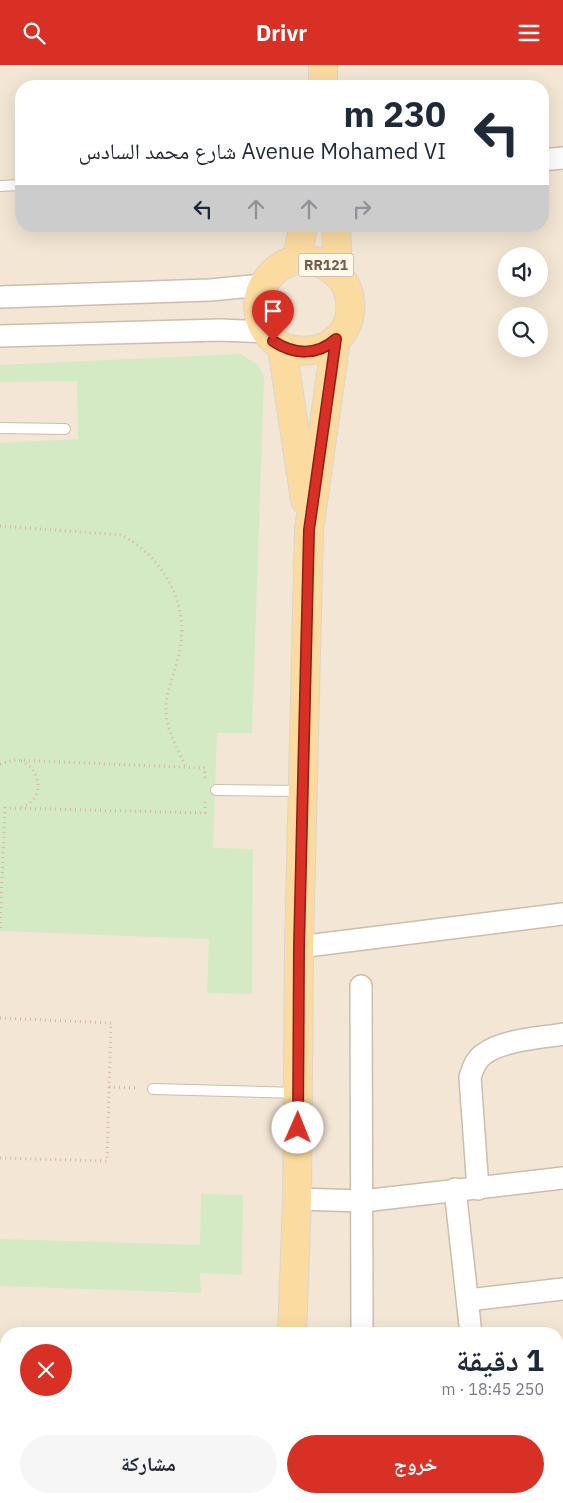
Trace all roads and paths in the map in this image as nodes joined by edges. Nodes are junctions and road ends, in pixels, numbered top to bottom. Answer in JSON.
{"nodes":[{"id":1,"x":323,"y":65,"type":"edge"},
{"id":2,"x":323,"y":80,"type":"edge"},
{"id":3,"x":563,"y":157,"type":"edge"},
{"id":4,"x":549,"y":159,"type":"edge"},
{"id":5,"x":15,"y":185,"type":"edge"},
{"id":6,"x":0,"y":186,"type":"edge"},
{"id":7,"x":302,"y":232,"type":"edge"},
{"id":8,"x":336,"y":232,"type":"edge"},
{"id":9,"x":297,"y":260,"type":"junction"},
{"id":10,"x":338,"y":275,"type":"junction"},
{"id":11,"x":263,"y":285,"type":"junction"},
{"id":12,"x":0,"y":297,"type":"edge"},
{"id":13,"x":0,"y":336,"type":"edge"},
{"id":14,"x":336,"y":339,"type":"junction"},
{"id":15,"x":274,"y":340,"type":"junction"},
{"id":16,"x":0,"y":428,"type":"edge"},
{"id":17,"x":65,"y":429,"type":"dead end"},
{"id":18,"x":0,"y":526,"type":"edge"},
{"id":19,"x":309,"y":530,"type":"junction"},
{"id":20,"x":14,"y":760,"type":"junction"},
{"id":21,"x":0,"y":765,"type":"edge"},
{"id":22,"x":186,"y":767,"type":"junction"},
{"id":23,"x":205,"y":783,"type":"dead end"},
{"id":24,"x":216,"y":791,"type":"dead end"},
{"id":25,"x":303,"y":791,"type":"junction"},
{"id":26,"x":205,"y":798,"type":"dead end"},
{"id":27,"x":0,"y":804,"type":"edge"},
{"id":28,"x":5,"y":807,"type":"junction"},
{"id":29,"x":10,"y":808,"type":"junction"},
{"id":30,"x":563,"y":914,"type":"edge"},
{"id":31,"x":0,"y":928,"type":"edge"},
{"id":32,"x":299,"y":947,"type":"junction"},
{"id":33,"x":361,"y":986,"type":"dead end"},
{"id":34,"x":0,"y":1019,"type":"edge"},
{"id":35,"x":563,"y":1034,"type":"edge"},
{"id":36,"x":110,"y":1087,"type":"junction"},
{"id":37,"x":153,"y":1089,"type":"joint"},
{"id":38,"x":298,"y":1093,"type":"junction"},
{"id":39,"x":0,"y":1158,"type":"edge"},
{"id":40,"x":563,"y":1178,"type":"edge"},
{"id":41,"x":455,"y":1189,"type":"junction"},
{"id":42,"x":478,"y":1189,"type":"junction"},
{"id":43,"x":297,"y":1199,"type":"junction"},
{"id":44,"x":363,"y":1201,"type":"junction"},
{"id":45,"x":563,"y":1289,"type":"edge"},
{"id":46,"x":468,"y":1300,"type":"junction"},
{"id":47,"x":292,"y":1327,"type":"edge"},
{"id":48,"x":362,"y":1327,"type":"edge"},
{"id":49,"x":470,"y":1327,"type":"edge"}],
"edges":[{"from":1,"to":2,"type":"main road"},
{"from":3,"to":4,"type":"street"},
{"from":5,"to":6,"type":"lane"},
{"from":7,"to":9,"type":"main road","number":"RR121"},
{"from":8,"to":10,"type":"main road","number":"RR121"},
{"from":9,"to":10,"type":"main road","number":"RR121"},
{"from":9,"to":11,"type":"main road","number":"RR121"},
{"from":10,"to":14,"type":"main road","number":"RR121"},
{"from":11,"to":12,"type":"street"},
{"from":11,"to":15,"type":"main road","number":"RR121"},
{"from":13,"to":15,"type":"street"},
{"from":14,"to":15,"type":"main road"},
{"from":14,"to":19,"type":"main road","number":"RR121"},
{"from":15,"to":19,"type":"main road","number":"RR121"},
{"from":16,"to":17,"type":"lane"},
{"from":18,"to":22,"type":"path"},
{"from":19,"to":25,"type":"main road","number":"RR121"},
{"from":20,"to":21,"type":"path"},
{"from":20,"to":22,"type":"path"},
{"from":20,"to":29,"type":"path"},
{"from":22,"to":23,"type":"path"},
{"from":24,"to":25,"type":"lane"},
{"from":25,"to":32,"type":"main road","number":"RR121"},
{"from":26,"to":29,"type":"path"},
{"from":27,"to":28,"type":"path"},
{"from":28,"to":29,"type":"path"},
{"from":28,"to":31,"type":"path"},
{"from":30,"to":32,"type":"street"},
{"from":32,"to":38,"type":"main road","number":"RR121"},
{"from":33,"to":44,"type":"street"},
{"from":34,"to":36,"type":"path"},
{"from":35,"to":42,"type":"street"},
{"from":36,"to":37,"type":"path"},
{"from":36,"to":39,"type":"path"},
{"from":37,"to":38,"type":"lane"},
{"from":38,"to":43,"type":"main road","number":"RR121"},
{"from":40,"to":42,"type":"street"},
{"from":41,"to":42,"type":"street"},
{"from":41,"to":44,"type":"street"},
{"from":41,"to":46,"type":"street"},
{"from":43,"to":44,"type":"street"},
{"from":43,"to":47,"type":"main road","number":"RR121"},
{"from":44,"to":48,"type":"street"},
{"from":45,"to":46,"type":"street"},
{"from":46,"to":49,"type":"street"}]}
